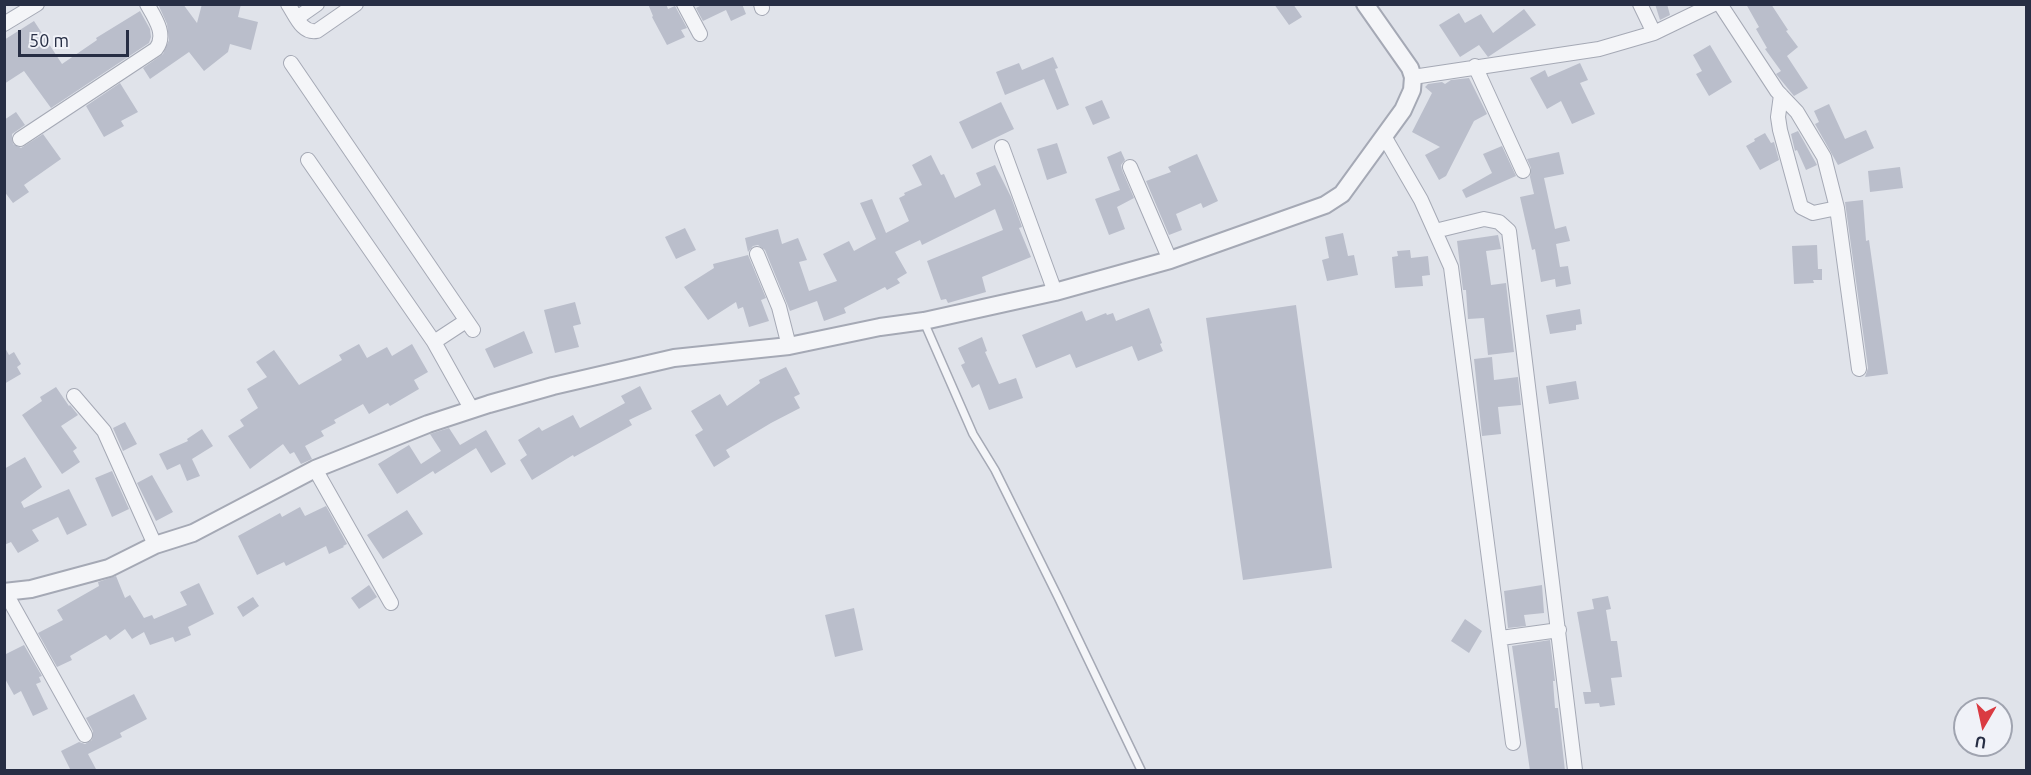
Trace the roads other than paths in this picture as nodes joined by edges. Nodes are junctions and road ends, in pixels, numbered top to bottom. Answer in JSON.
{"nodes":[{"id":1,"x":37,"y":4,"type":"edge"},
{"id":2,"x":147,"y":4,"type":"edge"},
{"id":3,"x":288,"y":4,"type":"edge"},
{"id":4,"x":317,"y":4,"type":"edge"},
{"id":5,"x":356,"y":4,"type":"edge"},
{"id":6,"x":684,"y":4,"type":"edge"},
{"id":7,"x":1365,"y":4,"type":"edge"},
{"id":8,"x":1640,"y":4,"type":"edge"},
{"id":9,"x":1713,"y":4,"type":"edge"},
{"id":10,"x":1720,"y":4,"type":"edge"},
{"id":11,"x":300,"y":23,"type":"junction"},
{"id":12,"x":4,"y":24,"type":"edge"},
{"id":13,"x":1654,"y":33,"type":"junction"},
{"id":14,"x":700,"y":34,"type":"dead end"},
{"id":15,"x":291,"y":63,"type":"dead end"},
{"id":16,"x":1474,"y":66,"type":"junction"},
{"id":17,"x":1413,"y":77,"type":"junction"},
{"id":18,"x":1781,"y":95,"type":"junction"},
{"id":19,"x":1384,"y":136,"type":"junction"},
{"id":20,"x":20,"y":139,"type":"dead end"},
{"id":21,"x":1002,"y":147,"type":"dead end"},
{"id":22,"x":308,"y":160,"type":"dead end"},
{"id":23,"x":1130,"y":167,"type":"dead end"},
{"id":24,"x":1523,"y":171,"type":"dead end"},
{"id":25,"x":1836,"y":208,"type":"junction"},
{"id":26,"x":1435,"y":231,"type":"junction"},
{"id":27,"x":757,"y":254,"type":"dead end"},
{"id":28,"x":1170,"y":260,"type":"junction"},
{"id":29,"x":1055,"y":292,"type":"junction"},
{"id":30,"x":924,"y":321,"type":"junction"},
{"id":31,"x":434,"y":342,"type":"junction"},
{"id":32,"x":789,"y":346,"type":"junction"},
{"id":33,"x":1859,"y":369,"type":"dead end"},
{"id":34,"x":74,"y":396,"type":"dead end"},
{"id":35,"x":472,"y":410,"type":"junction"},
{"id":36,"x":315,"y":470,"type":"junction"},
{"id":37,"x":155,"y":545,"type":"junction"},
{"id":38,"x":5,"y":592,"type":"edge"},
{"id":39,"x":391,"y":603,"type":"dead end"},
{"id":40,"x":1559,"y":630,"type":"junction"},
{"id":41,"x":1501,"y":638,"type":"junction"},
{"id":42,"x":85,"y":735,"type":"dead end"},
{"id":43,"x":1513,"y":743,"type":"dead end"},
{"id":44,"x":1141,"y":771,"type":"edge"},
{"id":45,"x":1575,"y":771,"type":"edge"}],
"edges":[{"from":1,"to":12,"type":"street"},
{"from":2,"to":20,"type":"street"},
{"from":3,"to":11,"type":"street"},
{"from":4,"to":11,"type":"street"},
{"from":5,"to":11,"type":"street"},
{"from":6,"to":14,"type":"street"},
{"from":7,"to":17,"type":"street"},
{"from":8,"to":13,"type":"street"},
{"from":9,"to":13,"type":"street"},
{"from":10,"to":18,"type":"street"},
{"from":13,"to":16,"type":"street"},
{"from":15,"to":31,"type":"street"},
{"from":16,"to":17,"type":"street"},
{"from":16,"to":24,"type":"street"},
{"from":17,"to":19,"type":"street"},
{"from":18,"to":25,"type":"street"},
{"from":18,"to":25,"type":"street"},
{"from":19,"to":26,"type":"street"},
{"from":19,"to":28,"type":"street"},
{"from":21,"to":29,"type":"street"},
{"from":22,"to":31,"type":"street"},
{"from":23,"to":28,"type":"street"},
{"from":25,"to":33,"type":"street"},
{"from":26,"to":40,"type":"street"},
{"from":26,"to":41,"type":"street"},
{"from":27,"to":32,"type":"street"},
{"from":28,"to":29,"type":"street"},
{"from":29,"to":30,"type":"street"},
{"from":30,"to":32,"type":"street"},
{"from":30,"to":44,"type":"lane"},
{"from":31,"to":35,"type":"street"},
{"from":32,"to":35,"type":"street"},
{"from":34,"to":37,"type":"street"},
{"from":35,"to":36,"type":"street"},
{"from":36,"to":37,"type":"street"},
{"from":36,"to":39,"type":"street"},
{"from":37,"to":38,"type":"street"},
{"from":38,"to":42,"type":"street"},
{"from":40,"to":41,"type":"street"},
{"from":40,"to":45,"type":"street"},
{"from":41,"to":43,"type":"street"}]}
